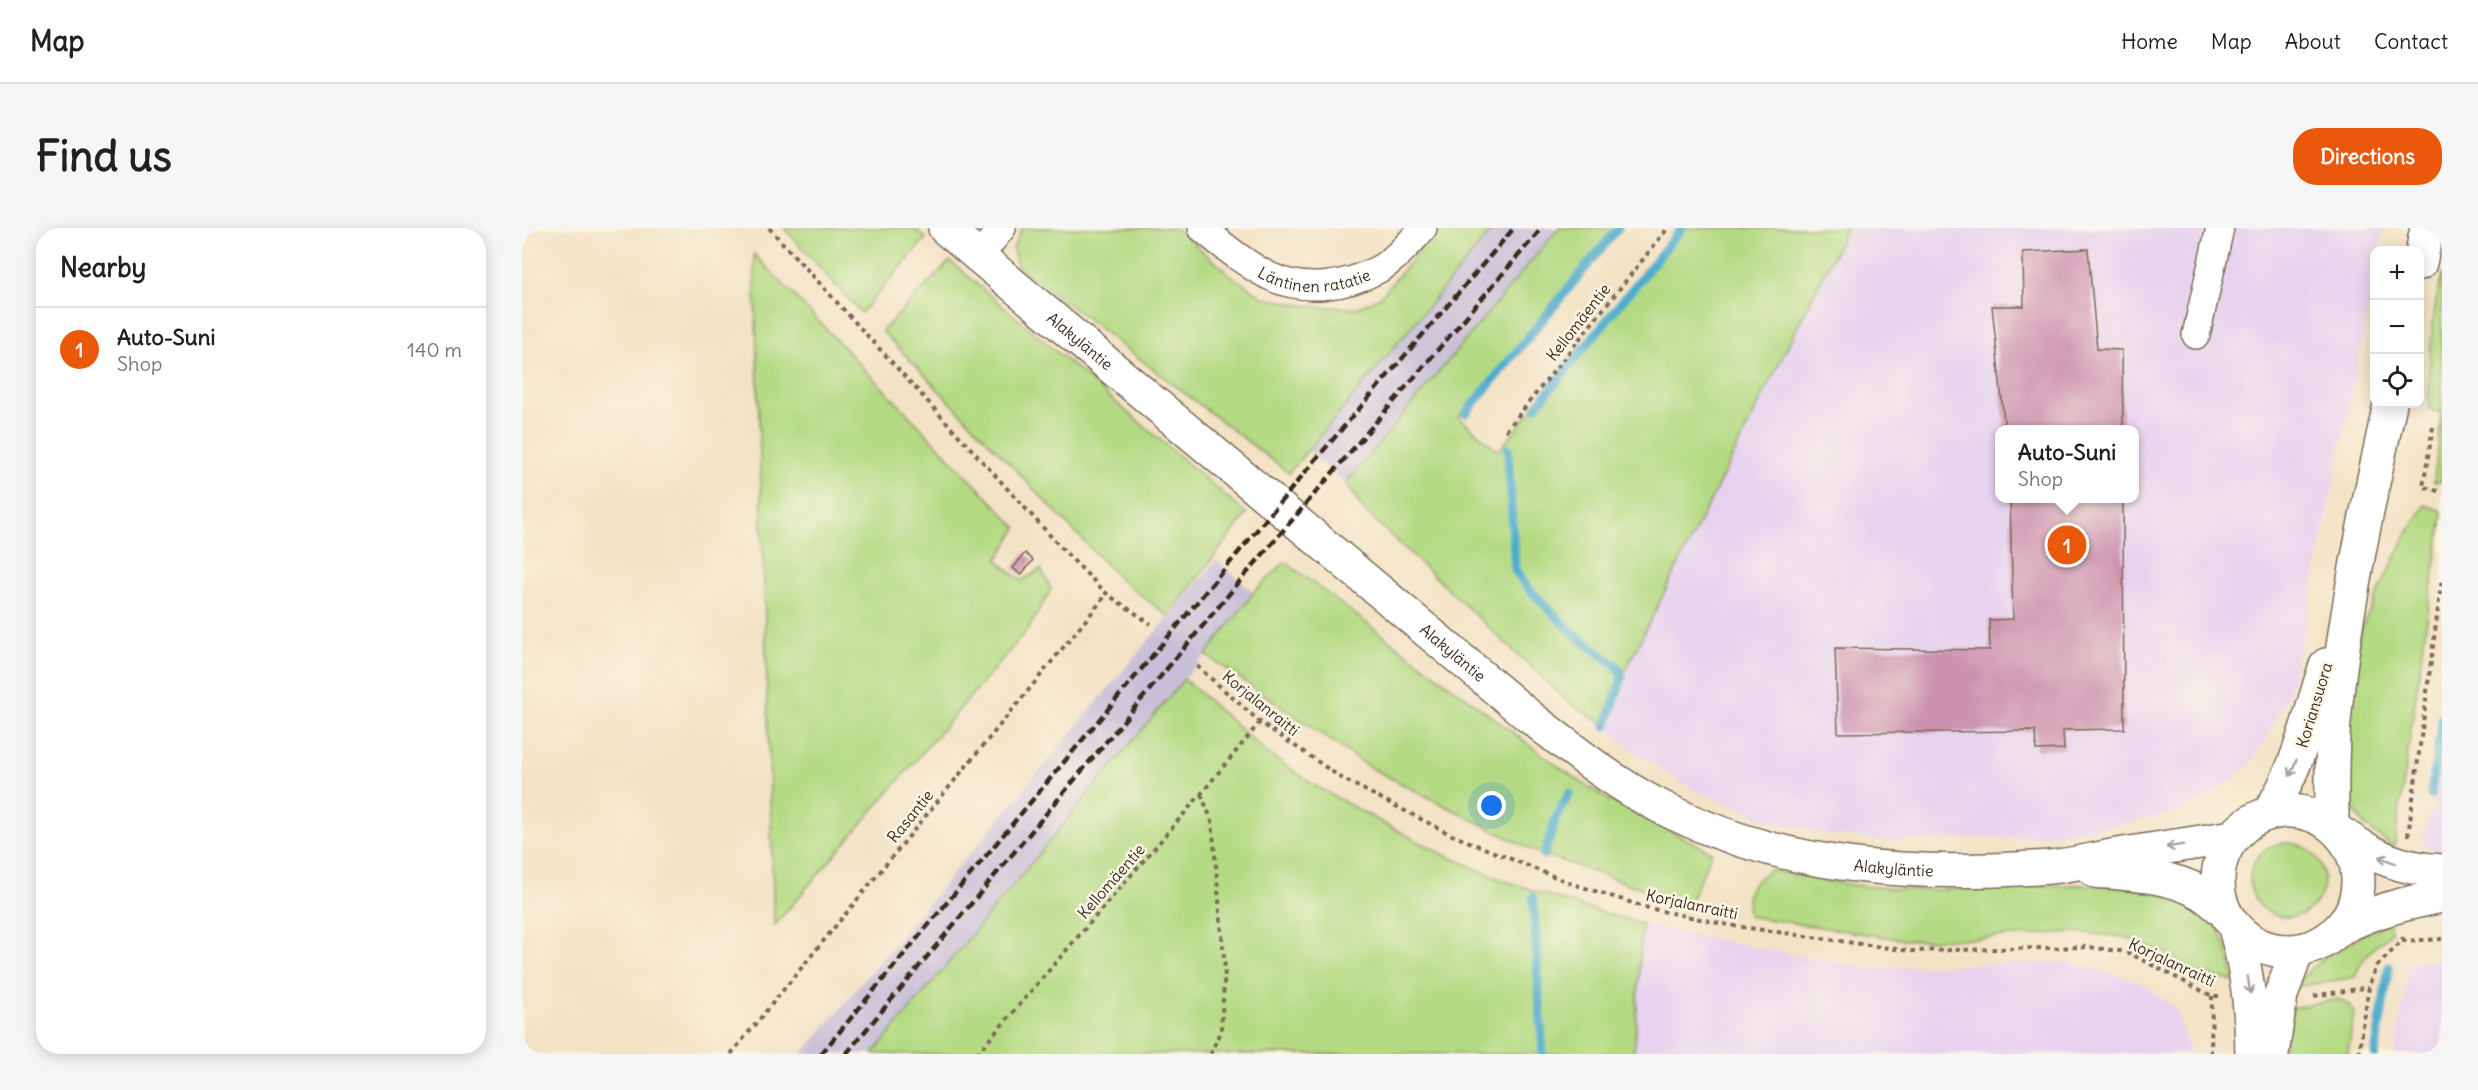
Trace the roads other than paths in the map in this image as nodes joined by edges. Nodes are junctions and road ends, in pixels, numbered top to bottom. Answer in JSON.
{"nodes":[{"id":1,"x":945,"y":228,"type":"edge"},
{"id":2,"x":1002,"y":228,"type":"edge"},
{"id":3,"x":1202,"y":228,"type":"edge"},
{"id":4,"x":1423,"y":228,"type":"edge"},
{"id":5,"x":2220,"y":228,"type":"edge"},
{"id":6,"x":2427,"y":228,"type":"edge"},
{"id":7,"x":2423,"y":246,"type":"edge"},
{"id":8,"x":979,"y":256,"type":"junction"},
{"id":9,"x":2196,"y":335,"type":"dead end"},
{"id":10,"x":2389,"y":408,"type":"edge"},
{"id":11,"x":2350,"y":593,"type":"junction"},
{"id":12,"x":2269,"y":813,"type":"junction"},
{"id":13,"x":2335,"y":829,"type":"junction"},
{"id":14,"x":2233,"y":837,"type":"junction"},
{"id":15,"x":2052,"y":867,"type":"junction"},
{"id":16,"x":2442,"y":871,"type":"edge"},
{"id":17,"x":2442,"y":896,"type":"edge"},
{"id":18,"x":2229,"y":919,"type":"junction"},
{"id":19,"x":2341,"y":928,"type":"junction"},
{"id":20,"x":2297,"y":951,"type":"junction"},
{"id":21,"x":2252,"y":1054,"type":"edge"},
{"id":22,"x":2272,"y":1054,"type":"edge"}],
"edges":[{"from":1,"to":8,"type":"street","name":"Alakyläntie"},
{"from":2,"to":8,"type":"street"},
{"from":3,"to":4,"type":"street","name":"Läntinen ratatie"},
{"from":5,"to":9,"type":"street"},
{"from":6,"to":7,"type":"street"},
{"from":8,"to":15,"type":"street","name":"Alakyläntie"},
{"from":10,"to":11,"type":"street","name":"Koriansuora"},
{"from":11,"to":12,"type":"street","name":"Koriansuora","one_way":true},
{"from":11,"to":13,"type":"street","name":"Koriansuora"},
{"from":12,"to":13,"type":"street"},
{"from":12,"to":14,"type":"street"},
{"from":16,"to":13,"type":"street","one_way":true},
{"from":13,"to":19,"type":"street"},
{"from":14,"to":15,"type":"street","name":"Alakyläntie","one_way":true},
{"from":14,"to":18,"type":"street"},
{"from":15,"to":18,"type":"street","name":"Alakyläntie"},
{"from":17,"to":19,"type":"street"},
{"from":18,"to":20,"type":"street"},
{"from":18,"to":21,"type":"street","one_way":true},
{"from":19,"to":20,"type":"street"},
{"from":20,"to":22,"type":"street"}]}
